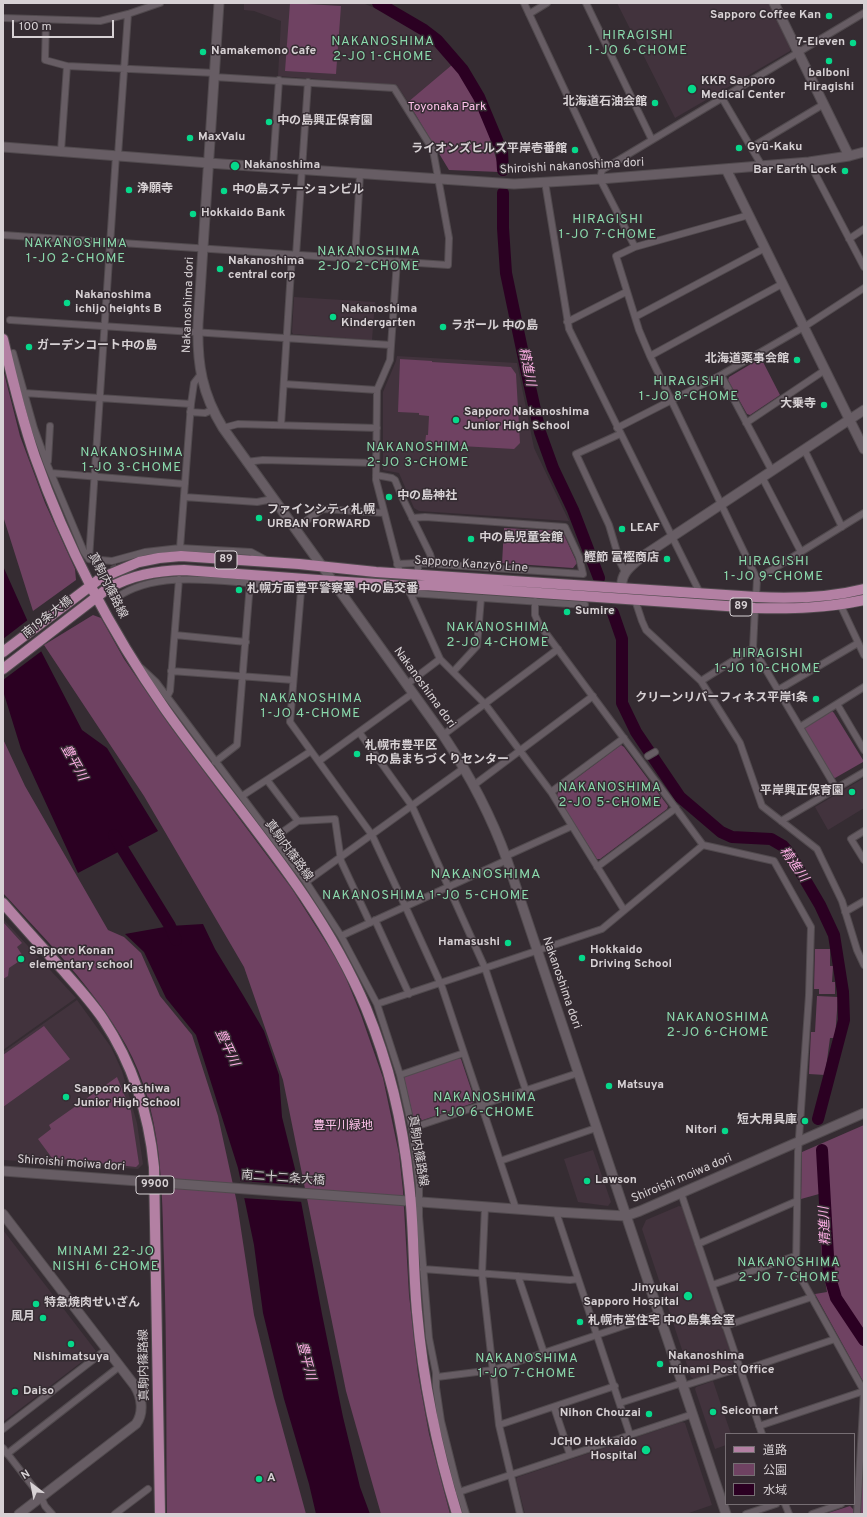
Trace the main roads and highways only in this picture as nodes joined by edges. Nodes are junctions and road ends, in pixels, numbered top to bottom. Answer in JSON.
{"nodes":[{"id":1,"x":3,"y":339,"type":"edge"},
{"id":2,"x":87,"y":587,"type":"junction"},
{"id":3,"x":864,"y":589,"type":"edge"},
{"id":4,"x":93,"y":599,"type":"junction"},
{"id":5,"x":864,"y":600,"type":"edge"},
{"id":6,"x":3,"y":652,"type":"edge"},
{"id":7,"x":3,"y":669,"type":"edge"},
{"id":8,"x":3,"y":903,"type":"edge"},
{"id":9,"x":160,"y":1514,"type":"edge"},
{"id":10,"x":457,"y":1514,"type":"edge"}],
"edges":[{"from":1,"to":2,"type":"main road","name":"真駒内篠路線"},
{"from":2,"to":3,"type":"main road","name":"Sapporo Kanzyō Line","number":"89"},
{"from":2,"to":4,"type":"main road","name":"真駒内篠路線"},
{"from":2,"to":6,"type":"main road","name":"南19条大橋","number":"89"},
{"from":4,"to":5,"type":"main road","name":"Sapporo Kanzyō Line","number":"89"},
{"from":4,"to":7,"type":"main road","name":"南19条大橋","number":"89"},
{"from":4,"to":10,"type":"main road","name":"真駒内篠路線"},
{"from":8,"to":9,"type":"main road","name":"真駒内篠路線","number":"9900"}]}
